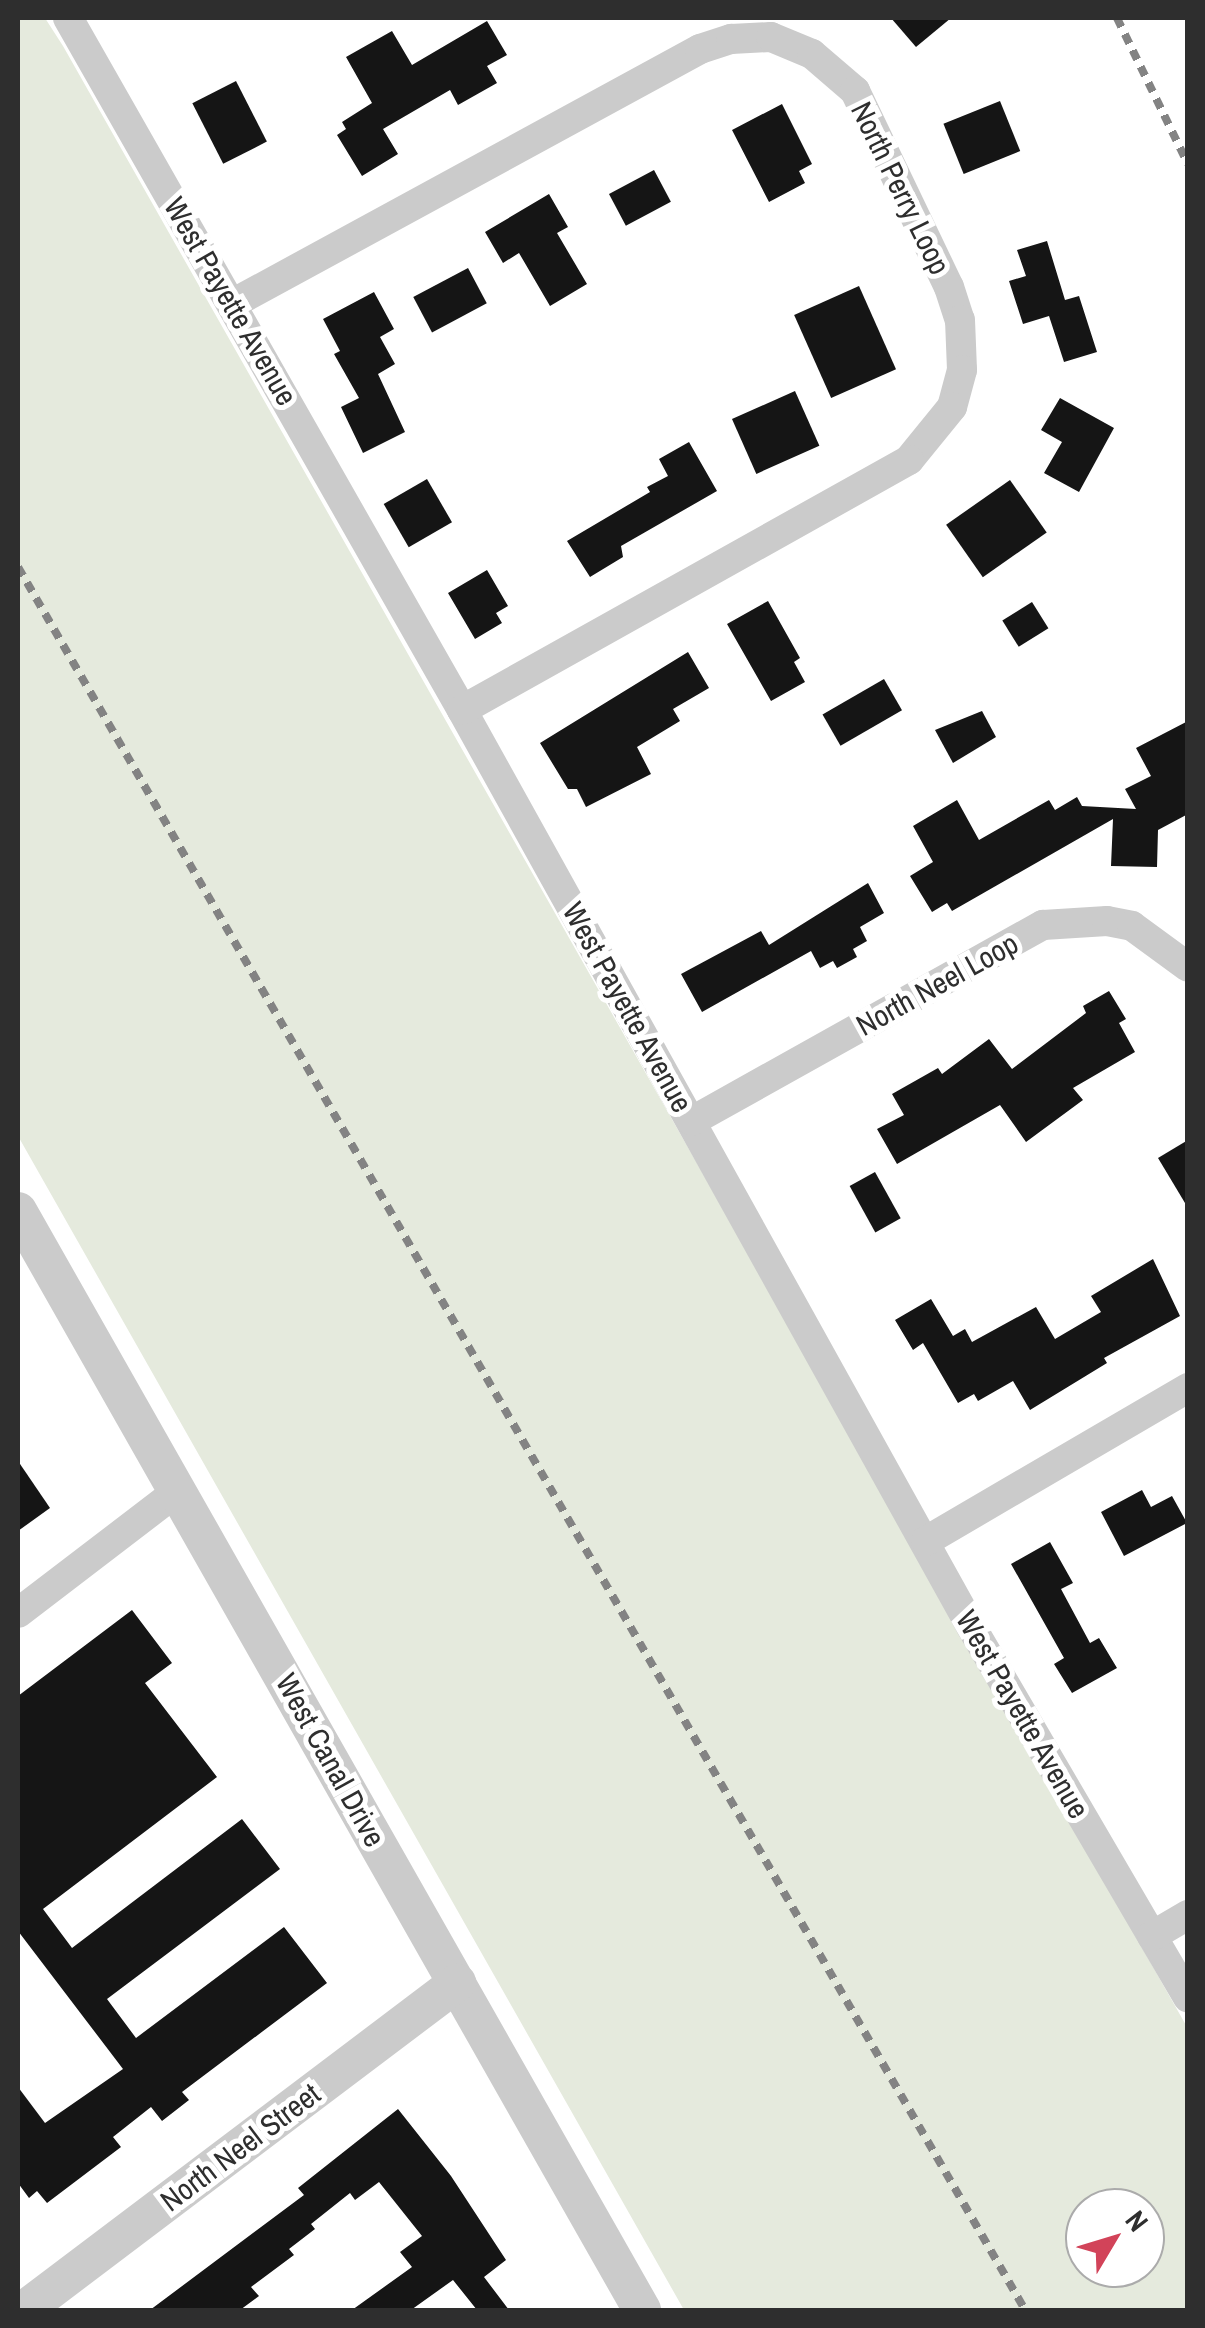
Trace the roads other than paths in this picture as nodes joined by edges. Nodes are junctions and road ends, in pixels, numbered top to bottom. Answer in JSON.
{"nodes":[{"id":1,"x":68,"y":18,"type":"edge"},
{"id":2,"x":232,"y":304,"type":"junction"},
{"id":3,"x":462,"y":710,"type":"junction"},
{"id":4,"x":1188,"y":967,"type":"edge"},
{"id":5,"x":692,"y":1121,"type":"junction"},
{"id":6,"x":18,"y":1211,"type":"edge"},
{"id":7,"x":1188,"y":1388,"type":"edge"},
{"id":8,"x":179,"y":1490,"type":"junction"},
{"id":9,"x":926,"y":1541,"type":"junction"},
{"id":10,"x":18,"y":1613,"type":"edge"},
{"id":11,"x":1188,"y":1915,"type":"edge"},
{"id":12,"x":1152,"y":1936,"type":"junction"},
{"id":13,"x":457,"y":1983,"type":"junction"},
{"id":14,"x":1188,"y":1997,"type":"edge"},
{"id":15,"x":23,"y":2305,"type":"edge"},
{"id":16,"x":642,"y":2310,"type":"edge"}],
"edges":[{"from":1,"to":2,"type":"street","name":"West Payette Avenue"},
{"from":2,"to":3,"type":"street","name":"West Payette Avenue"},
{"from":2,"to":3,"type":"street","name":"North Perry Loop"},
{"from":3,"to":5,"type":"street","name":"West Payette Avenue"},
{"from":4,"to":5,"type":"street","name":"North Neel Loop"},
{"from":5,"to":9,"type":"street","name":"West Payette Avenue"},
{"from":6,"to":8,"type":"street","name":"West Canal Drive"},
{"from":7,"to":9,"type":"street"},
{"from":8,"to":10,"type":"street"},
{"from":8,"to":13,"type":"street","name":"West Canal Drive"},
{"from":9,"to":12,"type":"street","name":"West Payette Avenue"},
{"from":11,"to":12,"type":"street"},
{"from":12,"to":14,"type":"street","name":"West Payette Avenue"},
{"from":13,"to":15,"type":"street","name":"North Neel Street"},
{"from":13,"to":16,"type":"street","name":"West Canal Drive"}]}
